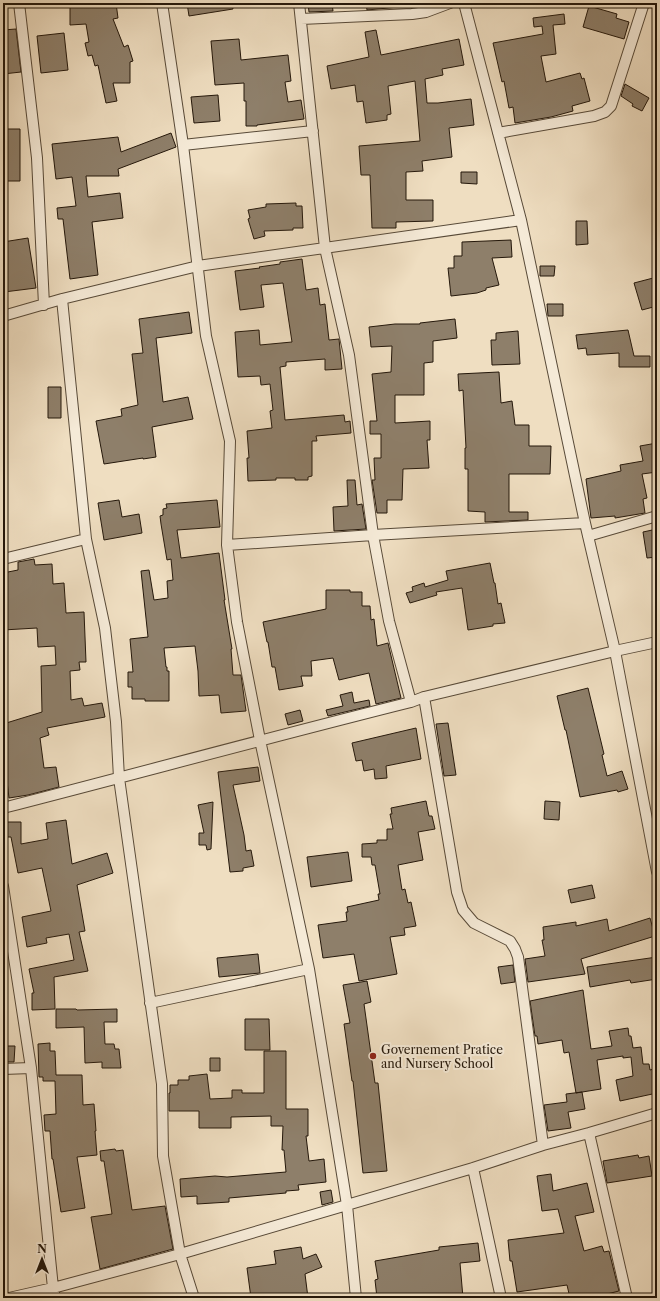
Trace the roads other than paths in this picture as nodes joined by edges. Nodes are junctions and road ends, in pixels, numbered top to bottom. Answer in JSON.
{"nodes":[{"id":1,"x":19,"y":3,"type":"edge"},
{"id":2,"x":162,"y":3,"type":"edge"},
{"id":3,"x":299,"y":3,"type":"edge"},
{"id":4,"x":450,"y":3,"type":"edge"},
{"id":5,"x":464,"y":3,"type":"edge"},
{"id":6,"x":644,"y":3,"type":"edge"},
{"id":7,"x":300,"y":19,"type":"junction"},
{"id":8,"x":313,"y":131,"type":"junction"},
{"id":9,"x":498,"y":133,"type":"junction"},
{"id":10,"x":183,"y":145,"type":"junction"},
{"id":11,"x":521,"y":220,"type":"junction"},
{"id":12,"x":326,"y":248,"type":"junction"},
{"id":13,"x":198,"y":266,"type":"junction"},
{"id":14,"x":62,"y":299,"type":"junction"},
{"id":15,"x":44,"y":305,"type":"junction"},
{"id":16,"x":3,"y":316,"type":"edge"},
{"id":17,"x":657,"y":516,"type":"edge"},
{"id":18,"x":585,"y":522,"type":"junction"},
{"id":19,"x":373,"y":535,"type":"junction"},
{"id":20,"x":588,"y":536,"type":"junction"},
{"id":21,"x":86,"y":539,"type":"junction"},
{"id":22,"x":227,"y":546,"type":"junction"},
{"id":23,"x":3,"y":559,"type":"edge"},
{"id":24,"x":657,"y":642,"type":"edge"},
{"id":25,"x":615,"y":651,"type":"junction"},
{"id":26,"x":424,"y":697,"type":"junction"},
{"id":27,"x":412,"y":702,"type":"junction"},
{"id":28,"x":260,"y":740,"type":"junction"},
{"id":29,"x":119,"y":778,"type":"junction"},
{"id":30,"x":3,"y":808,"type":"edge"},
{"id":31,"x":657,"y":872,"type":"edge"},
{"id":32,"x":3,"y":886,"type":"edge"},
{"id":33,"x":309,"y":969,"type":"junction"},
{"id":34,"x":150,"y":1003,"type":"junction"},
{"id":35,"x":31,"y":1068,"type":"junction"},
{"id":36,"x":3,"y":1069,"type":"edge"},
{"id":37,"x":657,"y":1113,"type":"edge"},
{"id":38,"x":589,"y":1133,"type":"junction"},
{"id":39,"x":543,"y":1145,"type":"junction"},
{"id":40,"x":473,"y":1168,"type":"junction"},
{"id":41,"x":347,"y":1205,"type":"junction"},
{"id":42,"x":180,"y":1254,"type":"junction"},
{"id":43,"x":54,"y":1293,"type":"edge"},
{"id":44,"x":9,"y":1298,"type":"edge"},
{"id":45,"x":194,"y":1298,"type":"edge"},
{"id":46,"x":356,"y":1298,"type":"edge"},
{"id":47,"x":501,"y":1298,"type":"edge"},
{"id":48,"x":627,"y":1298,"type":"edge"}],
"edges":[{"from":1,"to":15,"type":"street"},
{"from":2,"to":10,"type":"street"},
{"from":3,"to":7,"type":"street"},
{"from":4,"to":7,"type":"street"},
{"from":5,"to":9,"type":"street"},
{"from":6,"to":9,"type":"street"},
{"from":7,"to":8,"type":"street"},
{"from":8,"to":10,"type":"street"},
{"from":8,"to":12,"type":"street"},
{"from":9,"to":11,"type":"street"},
{"from":10,"to":13,"type":"street"},
{"from":11,"to":12,"type":"street"},
{"from":11,"to":18,"type":"street"},
{"from":12,"to":13,"type":"street"},
{"from":12,"to":19,"type":"street"},
{"from":13,"to":14,"type":"street"},
{"from":13,"to":22,"type":"street"},
{"from":14,"to":15,"type":"street"},
{"from":14,"to":21,"type":"street"},
{"from":15,"to":16,"type":"street"},
{"from":17,"to":20,"type":"street"},
{"from":18,"to":19,"type":"street"},
{"from":18,"to":20,"type":"street"},
{"from":19,"to":22,"type":"street"},
{"from":19,"to":27,"type":"street"},
{"from":20,"to":25,"type":"street"},
{"from":21,"to":23,"type":"street"},
{"from":21,"to":29,"type":"street"},
{"from":22,"to":28,"type":"street"},
{"from":24,"to":25,"type":"street"},
{"from":25,"to":26,"type":"street"},
{"from":25,"to":31,"type":"street"},
{"from":26,"to":27,"type":"street"},
{"from":26,"to":39,"type":"street"},
{"from":27,"to":28,"type":"street"},
{"from":28,"to":29,"type":"street"},
{"from":28,"to":33,"type":"street"},
{"from":29,"to":30,"type":"street"},
{"from":29,"to":34,"type":"street"},
{"from":32,"to":35,"type":"street"},
{"from":33,"to":34,"type":"street"},
{"from":33,"to":41,"type":"street"},
{"from":34,"to":42,"type":"street"},
{"from":35,"to":36,"type":"street"},
{"from":35,"to":43,"type":"street"},
{"from":37,"to":38,"type":"street"},
{"from":38,"to":39,"type":"street"},
{"from":38,"to":48,"type":"street"},
{"from":39,"to":40,"type":"street"},
{"from":40,"to":41,"type":"street"},
{"from":40,"to":47,"type":"street"},
{"from":41,"to":42,"type":"street"},
{"from":41,"to":46,"type":"street"},
{"from":42,"to":43,"type":"street"},
{"from":42,"to":45,"type":"street"},
{"from":43,"to":44,"type":"street"}]}
